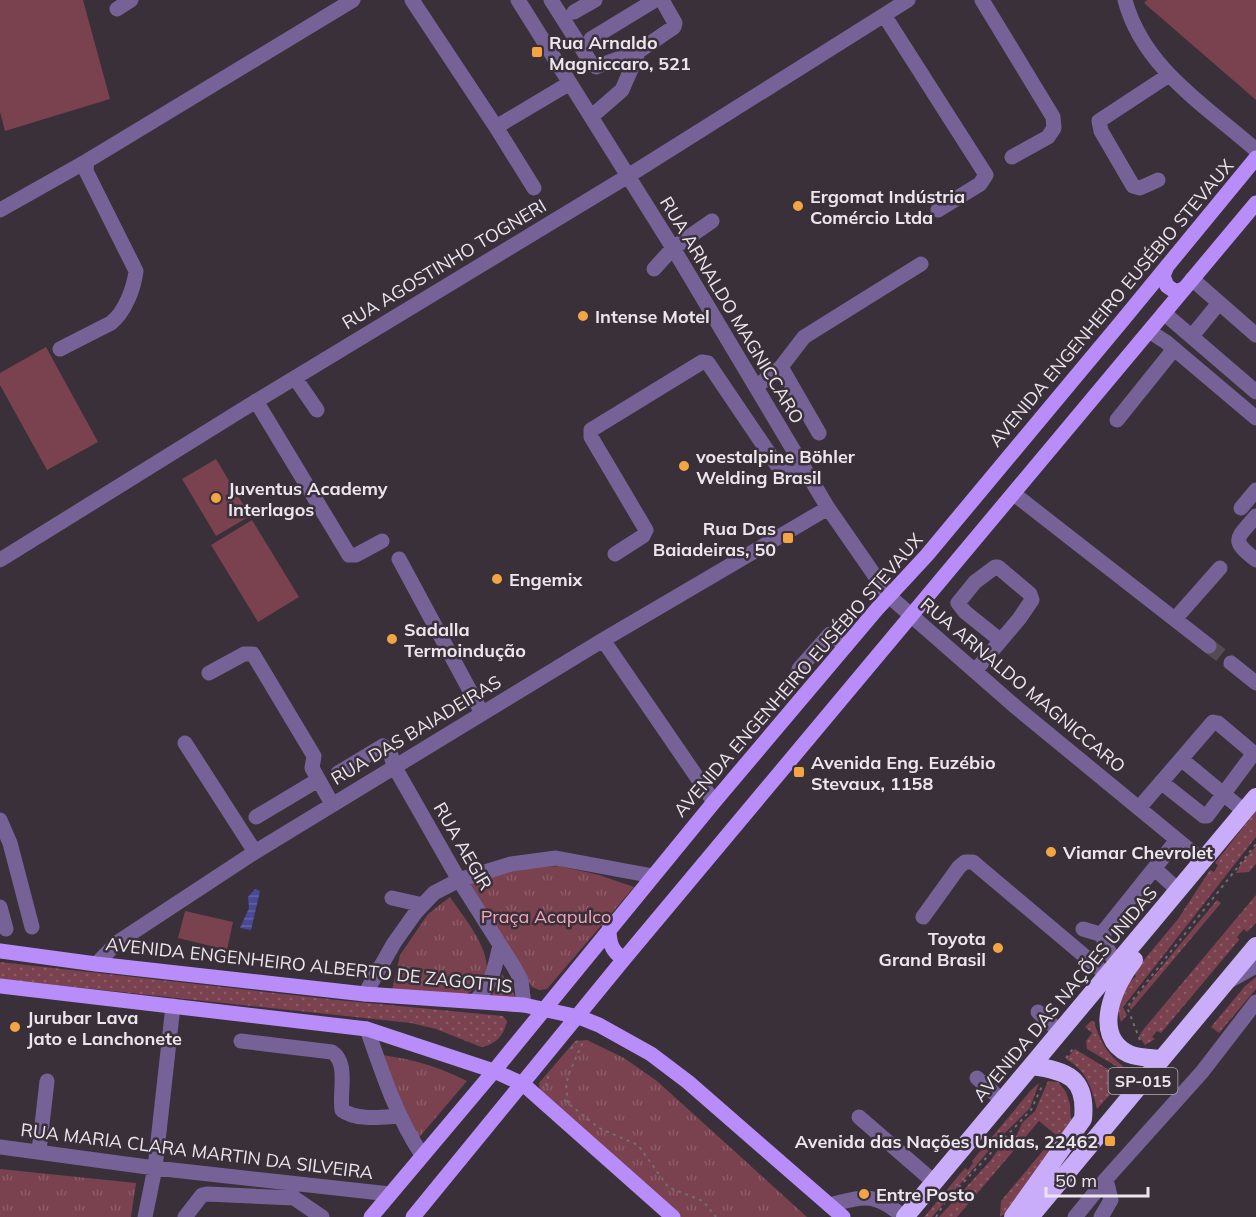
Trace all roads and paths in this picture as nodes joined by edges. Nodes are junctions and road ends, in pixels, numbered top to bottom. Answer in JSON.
{"nodes":[{"id":1,"x":131,"y":0,"type":"edge"},
{"id":2,"x":353,"y":0,"type":"edge"},
{"id":3,"x":412,"y":0,"type":"edge"},
{"id":4,"x":518,"y":0,"type":"edge"},
{"id":5,"x":551,"y":0,"type":"edge"},
{"id":6,"x":595,"y":0,"type":"edge"},
{"id":7,"x":655,"y":0,"type":"edge"},
{"id":8,"x":662,"y":0,"type":"edge"},
{"id":9,"x":981,"y":0,"type":"edge"},
{"id":10,"x":1125,"y":0,"type":"edge"},
{"id":11,"x":895,"y":5,"type":"edge"},
{"id":12,"x":117,"y":9,"type":"dead end"},
{"id":13,"x":574,"y":12,"type":"dead end"},
{"id":14,"x":591,"y":39,"type":"dead end"},
{"id":15,"x":639,"y":51,"type":"junction"},
{"id":16,"x":1169,"y":75,"type":"junction"},
{"id":17,"x":570,"y":83,"type":"junction"},
{"id":18,"x":591,"y":117,"type":"junction"},
{"id":19,"x":496,"y":127,"type":"junction"},
{"id":20,"x":1256,"y":150,"type":"edge"},
{"id":21,"x":1012,"y":158,"type":"dead end"},
{"id":22,"x":1256,"y":158,"type":"edge"},
{"id":23,"x":87,"y":161,"type":"junction"},
{"id":24,"x":628,"y":176,"type":"junction"},
{"id":25,"x":1158,"y":180,"type":"dead end"},
{"id":26,"x":534,"y":188,"type":"dead end"},
{"id":27,"x":1254,"y":209,"type":"edge"},
{"id":28,"x":0,"y":210,"type":"edge"},
{"id":29,"x":938,"y":210,"type":"dead end"},
{"id":30,"x":712,"y":221,"type":"dead end"},
{"id":31,"x":673,"y":248,"type":"junction"},
{"id":32,"x":921,"y":264,"type":"dead end"},
{"id":33,"x":1167,"y":266,"type":"junction"},
{"id":34,"x":654,"y":269,"type":"dead end"},
{"id":35,"x":1189,"y":284,"type":"junction"},
{"id":36,"x":1219,"y":303,"type":"junction"},
{"id":37,"x":1164,"y":313,"type":"junction"},
{"id":38,"x":1122,"y":321,"type":"junction"},
{"id":39,"x":1146,"y":335,"type":"junction"},
{"id":40,"x":1256,"y":335,"type":"edge"},
{"id":41,"x":1192,"y":336,"type":"junction"},
{"id":42,"x":60,"y":349,"type":"dead end"},
{"id":43,"x":1174,"y":349,"type":"junction"},
{"id":44,"x":781,"y":367,"type":"junction"},
{"id":45,"x":295,"y":378,"type":"junction"},
{"id":46,"x":756,"y":387,"type":"junction"},
{"id":47,"x":1256,"y":392,"type":"edge"},
{"id":48,"x":256,"y":401,"type":"junction"},
{"id":49,"x":317,"y":410,"type":"dead end"},
{"id":50,"x":1256,"y":418,"type":"edge"},
{"id":51,"x":1117,"y":420,"type":"dead end"},
{"id":52,"x":819,"y":433,"type":"dead end"},
{"id":53,"x":808,"y":474,"type":"junction"},
{"id":54,"x":1256,"y":490,"type":"edge"},
{"id":55,"x":1014,"y":494,"type":"junction"},
{"id":56,"x":828,"y":508,"type":"junction"},
{"id":57,"x":1241,"y":508,"type":"dead end"},
{"id":58,"x":1256,"y":516,"type":"edge"},
{"id":59,"x":382,"y":542,"type":"dead end"},
{"id":60,"x":615,"y":554,"type":"dead end"},
{"id":61,"x":399,"y":559,"type":"dead end"},
{"id":62,"x":0,"y":560,"type":"edge"},
{"id":63,"x":1256,"y":560,"type":"edge"},
{"id":64,"x":1220,"y":568,"type":"dead end"},
{"id":65,"x":889,"y":596,"type":"junction"},
{"id":66,"x":912,"y":617,"type":"junction"},
{"id":67,"x":1175,"y":619,"type":"junction"},
{"id":68,"x":603,"y":640,"type":"junction"},
{"id":69,"x":1000,"y":640,"type":"junction"},
{"id":70,"x":846,"y":646,"type":"junction"},
{"id":71,"x":1209,"y":646,"type":"tunnel mouth"},
{"id":72,"x":1231,"y":663,"type":"tunnel mouth"},
{"id":73,"x":800,"y":669,"type":"dead end"},
{"id":74,"x":975,"y":671,"type":"junction"},
{"id":75,"x":209,"y":673,"type":"dead end"},
{"id":76,"x":1253,"y":676,"type":"edge"},
{"id":77,"x":482,"y":713,"type":"junction"},
{"id":78,"x":185,"y":742,"type":"dead end"},
{"id":79,"x":1255,"y":754,"type":"edge"},
{"id":80,"x":1181,"y":759,"type":"junction"},
{"id":81,"x":394,"y":766,"type":"junction"},
{"id":82,"x":338,"y":773,"type":"dead end"},
{"id":83,"x":318,"y":780,"type":"junction"},
{"id":84,"x":1161,"y":782,"type":"junction"},
{"id":85,"x":1222,"y":793,"type":"junction"},
{"id":86,"x":714,"y":802,"type":"junction"},
{"id":87,"x":332,"y":804,"type":"junction"},
{"id":88,"x":1250,"y":804,"type":"edge"},
{"id":89,"x":1139,"y":808,"type":"junction"},
{"id":90,"x":256,"y":817,"type":"dead end"},
{"id":91,"x":0,"y":820,"type":"edge"},
{"id":92,"x":1177,"y":840,"type":"junction"},
{"id":93,"x":1256,"y":844,"type":"edge"},
{"id":94,"x":255,"y":852,"type":"junction"},
{"id":95,"x":1203,"y":861,"type":"junction"},
{"id":96,"x":1155,"y":869,"type":"junction"},
{"id":97,"x":653,"y":876,"type":"junction"},
{"id":98,"x":459,"y":880,"type":"junction"},
{"id":99,"x":1183,"y":884,"type":"junction"},
{"id":100,"x":392,"y":898,"type":"dead end"},
{"id":101,"x":423,"y":904,"type":"junction"},
{"id":102,"x":0,"y":907,"type":"edge"},
{"id":103,"x":923,"y":917,"type":"dead end"},
{"id":104,"x":32,"y":927,"type":"dead end"},
{"id":105,"x":1083,"y":928,"type":"dead end"},
{"id":106,"x":6,"y":929,"type":"dead end"},
{"id":107,"x":609,"y":929,"type":"junction"},
{"id":108,"x":1103,"y":936,"type":"junction"},
{"id":109,"x":500,"y":945,"type":"junction"},
{"id":110,"x":1256,"y":946,"type":"edge"},
{"id":111,"x":0,"y":951,"type":"edge"},
{"id":112,"x":624,"y":959,"type":"junction"},
{"id":113,"x":96,"y":964,"type":"junction"},
{"id":114,"x":1256,"y":966,"type":"edge"},
{"id":115,"x":1112,"y":970,"type":"junction"},
{"id":116,"x":1226,"y":982,"type":"junction"},
{"id":117,"x":0,"y":986,"type":"edge"},
{"id":118,"x":365,"y":994,"type":"junction"},
{"id":119,"x":475,"y":1000,"type":"junction"},
{"id":120,"x":1256,"y":1002,"type":"edge"},
{"id":121,"x":524,"y":1005,"type":"junction"},
{"id":122,"x":173,"y":1006,"type":"junction"},
{"id":123,"x":544,"y":1010,"type":"junction"},
{"id":124,"x":1038,"y":1012,"type":"dead end"},
{"id":125,"x":579,"y":1017,"type":"junction"},
{"id":126,"x":367,"y":1029,"type":"junction"},
{"id":127,"x":1060,"y":1032,"type":"junction"},
{"id":128,"x":562,"y":1034,"type":"junction"},
{"id":129,"x":241,"y":1041,"type":"dead end"},
{"id":130,"x":577,"y":1041,"type":"junction"},
{"id":131,"x":1075,"y":1046,"type":"dead end"},
{"id":132,"x":570,"y":1049,"type":"dead end"},
{"id":133,"x":1134,"y":1056,"type":"junction"},
{"id":134,"x":1162,"y":1059,"type":"junction"},
{"id":135,"x":1032,"y":1066,"type":"junction"},
{"id":136,"x":1055,"y":1070,"type":"junction"},
{"id":137,"x":494,"y":1071,"type":"junction"},
{"id":138,"x":550,"y":1073,"type":"dead end"},
{"id":139,"x":977,"y":1078,"type":"dead end"},
{"id":140,"x":47,"y":1081,"type":"dead end"},
{"id":141,"x":523,"y":1084,"type":"junction"},
{"id":142,"x":546,"y":1088,"type":"dead end"},
{"id":143,"x":561,"y":1098,"type":"dead end"},
{"id":144,"x":1003,"y":1101,"type":"junction"},
{"id":145,"x":568,"y":1102,"type":"junction"},
{"id":146,"x":400,"y":1116,"type":"junction"},
{"id":147,"x":859,"y":1117,"type":"dead end"},
{"id":148,"x":0,"y":1147,"type":"edge"},
{"id":149,"x":39,"y":1151,"type":"junction"},
{"id":150,"x":422,"y":1155,"type":"junction"},
{"id":151,"x":155,"y":1168,"type":"junction"},
{"id":152,"x":1106,"y":1179,"type":"junction"},
{"id":153,"x":934,"y":1182,"type":"junction"},
{"id":154,"x":390,"y":1194,"type":"junction"},
{"id":155,"x":829,"y":1205,"type":"junction"},
{"id":156,"x":663,"y":1214,"type":"edge"},
{"id":157,"x":145,"y":1217,"type":"edge"},
{"id":158,"x":185,"y":1217,"type":"edge"},
{"id":159,"x":322,"y":1217,"type":"edge"},
{"id":160,"x":370,"y":1217,"type":"edge"},
{"id":161,"x":413,"y":1217,"type":"edge"},
{"id":162,"x":716,"y":1217,"type":"edge"},
{"id":163,"x":843,"y":1217,"type":"edge"},
{"id":164,"x":905,"y":1217,"type":"edge"},
{"id":165,"x":936,"y":1217,"type":"edge"},
{"id":166,"x":1013,"y":1217,"type":"edge"},
{"id":167,"x":1030,"y":1217,"type":"edge"},
{"id":168,"x":1075,"y":1217,"type":"edge"},
{"id":169,"x":1101,"y":1217,"type":"edge"}],
"edges":[{"from":1,"to":12,"type":"street"},
{"from":2,"to":23,"type":"street"},
{"from":3,"to":19,"type":"street"},
{"from":4,"to":17,"type":"street","name":"RUA ARNALDO MAGNICCARO"},
{"from":5,"to":15,"type":"street"},
{"from":6,"to":13,"type":"street"},
{"from":7,"to":14,"type":"street"},
{"from":8,"to":15,"type":"street"},
{"from":9,"to":21,"type":"street"},
{"from":10,"to":16,"type":"street"},
{"from":11,"to":24,"type":"street","name":"RUA AGOSTINHO TOGNERI"},
{"from":11,"to":29,"type":"street"},
{"from":15,"to":18,"type":"street"},
{"from":16,"to":20,"type":"street"},
{"from":16,"to":25,"type":"street"},
{"from":17,"to":18,"type":"street","name":"RUA ARNALDO MAGNICCARO"},
{"from":17,"to":19,"type":"street"},
{"from":18,"to":24,"type":"street","name":"RUA ARNALDO MAGNICCARO"},
{"from":19,"to":26,"type":"street"},
{"from":22,"to":33,"type":"main road","name":"AVENIDA ENGENHEIRO EUSÉBIO STEVAUX"},
{"from":23,"to":28,"type":"street"},
{"from":23,"to":42,"type":"street"},
{"from":24,"to":31,"type":"street","name":"RUA ARNALDO MAGNICCARO"},
{"from":24,"to":45,"type":"street","name":"RUA AGOSTINHO TOGNERI"},
{"from":27,"to":35,"type":"main road"},
{"from":30,"to":31,"type":"street"},
{"from":31,"to":34,"type":"street"},
{"from":31,"to":46,"type":"street","name":"RUA ARNALDO MAGNICCARO"},
{"from":32,"to":44,"type":"street"},
{"from":33,"to":35,"type":"main road"},
{"from":33,"to":38,"type":"main road","name":"AVENIDA ENGENHEIRO EUSÉBIO STEVAUX"},
{"from":35,"to":36,"type":"street"},
{"from":35,"to":37,"type":"main road"},
{"from":36,"to":40,"type":"street"},
{"from":36,"to":41,"type":"street"},
{"from":37,"to":39,"type":"main road"},
{"from":37,"to":41,"type":"street"},
{"from":38,"to":39,"type":"main road"},
{"from":38,"to":65,"type":"main road","name":"AVENIDA ENGENHEIRO EUSÉBIO STEVAUX"},
{"from":39,"to":43,"type":"street"},
{"from":39,"to":55,"type":"main road"},
{"from":41,"to":47,"type":"street"},
{"from":43,"to":50,"type":"street"},
{"from":43,"to":51,"type":"street"},
{"from":44,"to":46,"type":"street"},
{"from":44,"to":52,"type":"street"},
{"from":45,"to":48,"type":"street","name":"RUA AGOSTINHO TOGNERI"},
{"from":45,"to":49,"type":"street"},
{"from":46,"to":53,"type":"street","name":"RUA ARNALDO MAGNICCARO"},
{"from":48,"to":59,"type":"street"},
{"from":48,"to":62,"type":"street","name":"RUA AGOSTINHO TOGNERI"},
{"from":53,"to":56,"type":"street","name":"RUA ARNALDO MAGNICCARO"},
{"from":53,"to":60,"type":"street"},
{"from":54,"to":57,"type":"street"},
{"from":55,"to":66,"type":"main road"},
{"from":55,"to":67,"type":"street"},
{"from":56,"to":65,"type":"street","name":"RUA ARNALDO MAGNICCARO"},
{"from":56,"to":68,"type":"street","name":"RUA DAS BAIADEIRAS"},
{"from":58,"to":63,"type":"street"},
{"from":61,"to":77,"type":"street"},
{"from":64,"to":67,"type":"street"},
{"from":65,"to":66,"type":"street","name":"RUA ARNALDO MAGNICCARO"},
{"from":65,"to":70,"type":"main road","name":"AVENIDA ENGENHEIRO EUSÉBIO STEVAUX"},
{"from":66,"to":74,"type":"street","name":"RUA ARNALDO MAGNICCARO"},
{"from":66,"to":112,"type":"main road"},
{"from":67,"to":71,"type":"street"},
{"from":68,"to":77,"type":"street","name":"RUA DAS BAIADEIRAS"},
{"from":68,"to":86,"type":"street"},
{"from":69,"to":69,"type":"street"},
{"from":69,"to":74,"type":"street"},
{"from":70,"to":73,"type":"street"},
{"from":70,"to":86,"type":"main road","name":"AVENIDA ENGENHEIRO EUSÉBIO STEVAUX"},
{"from":72,"to":76,"type":"street"},
{"from":74,"to":89,"type":"street","name":"RUA ARNALDO MAGNICCARO"},
{"from":75,"to":83,"type":"street"},
{"from":77,"to":81,"type":"street","name":"RUA DAS BAIADEIRAS"},
{"from":78,"to":94,"type":"street"},
{"from":79,"to":80,"type":"street"},
{"from":79,"to":85,"type":"street"},
{"from":80,"to":84,"type":"street"},
{"from":80,"to":85,"type":"street"},
{"from":81,"to":82,"type":"street","name":"RUA AEGIR"},
{"from":81,"to":87,"type":"street","name":"RUA DAS BAIADEIRAS"},
{"from":81,"to":98,"type":"street","name":"RUA AEGIR"},
{"from":83,"to":87,"type":"street"},
{"from":83,"to":90,"type":"street"},
{"from":84,"to":85,"type":"street"},
{"from":84,"to":89,"type":"street"},
{"from":85,"to":88,"type":"street"},
{"from":86,"to":97,"type":"main road","name":"AVENIDA ENGENHEIRO EUSÉBIO STEVAUX"},
{"from":87,"to":94,"type":"street","name":"RUA DAS BAIADEIRAS"},
{"from":88,"to":95,"type":"highway","name":"AVENIDA DAS NAÇÕES UNIDAS"},
{"from":89,"to":92,"type":"street","name":"RUA ARNALDO MAGNICCARO"},
{"from":91,"to":104,"type":"street"},
{"from":92,"to":95,"type":"street","name":"RUA ARNALDO MAGNICCARO"},
{"from":92,"to":96,"type":"street"},
{"from":93,"to":133,"type":"path"},
{"from":94,"to":113,"type":"street","name":"RUA DAS BAIADEIRAS"},
{"from":95,"to":99,"type":"highway","name":"AVENIDA DAS NAÇÕES UNIDAS"},
{"from":96,"to":99,"type":"street"},
{"from":96,"to":108,"type":"street"},
{"from":97,"to":98,"type":"street"},
{"from":97,"to":107,"type":"main road","name":"AVENIDA ENGENHEIRO EUSÉBIO STEVAUX"},
{"from":98,"to":101,"type":"street"},
{"from":98,"to":109,"type":"street","name":"RUA AEGIR"},
{"from":99,"to":115,"type":"highway","name":"AVENIDA DAS NAÇÕES UNIDAS"},
{"from":99,"to":133,"type":"highway"},
{"from":100,"to":101,"type":"street"},
{"from":101,"to":118,"type":"street"},
{"from":102,"to":106,"type":"street"},
{"from":103,"to":115,"type":"street"},
{"from":105,"to":108,"type":"street"},
{"from":107,"to":112,"type":"main road"},
{"from":107,"to":123,"type":"main road","name":"AVENIDA ENGENHEIRO EUSÉBIO STEVAUX"},
{"from":108,"to":115,"type":"street"},
{"from":109,"to":119,"type":"street"},
{"from":109,"to":121,"type":"street","name":"RUA AEGIR"},
{"from":110,"to":116,"type":"highway","number":"SP-015"},
{"from":111,"to":113,"type":"main road","name":"AVENIDA ENGENHEIRO ALBERTO DE ZAGOTTIS"},
{"from":112,"to":125,"type":"main road"},
{"from":113,"to":118,"type":"main road","name":"AVENIDA ENGENHEIRO ALBERTO DE ZAGOTTIS"},
{"from":114,"to":116,"type":"street"},
{"from":115,"to":127,"type":"highway","name":"AVENIDA DAS NAÇÕES UNIDAS"},
{"from":116,"to":134,"type":"highway","number":"SP-015"},
{"from":117,"to":122,"type":"main road"},
{"from":118,"to":119,"type":"main road","name":"AVENIDA ENGENHEIRO ALBERTO DE ZAGOTTIS"},
{"from":119,"to":121,"type":"main road","name":"AVENIDA ENGENHEIRO ALBERTO DE ZAGOTTIS"},
{"from":120,"to":152,"type":"street"},
{"from":121,"to":123,"type":"main road","name":"AVENIDA ENGENHEIRO ALBERTO DE ZAGOTTIS"},
{"from":122,"to":126,"type":"main road"},
{"from":122,"to":151,"type":"street"},
{"from":123,"to":125,"type":"main road","name":"AVENIDA ENGENHEIRO ALBERTO DE ZAGOTTIS"},
{"from":123,"to":137,"type":"main road","name":"AVENIDA ENGENHEIRO EUSÉBIO STEVAUX"},
{"from":124,"to":127,"type":"street"},
{"from":125,"to":128,"type":"main road"},
{"from":125,"to":155,"type":"main road","name":"AVENIDA ENGENHEIRO ALBERTO DE ZAGOTTIS"},
{"from":126,"to":137,"type":"main road"},
{"from":126,"to":146,"type":"street"},
{"from":127,"to":135,"type":"highway","name":"AVENIDA DAS NAÇÕES UNIDAS"},
{"from":128,"to":130,"type":"path"},
{"from":128,"to":141,"type":"main road"},
{"from":129,"to":146,"type":"street"},
{"from":130,"to":132,"type":"path"},
{"from":130,"to":145,"type":"path"},
{"from":131,"to":136,"type":"path"},
{"from":133,"to":134,"type":"highway"},
{"from":134,"to":167,"type":"highway","number":"SP-015"},
{"from":135,"to":136,"type":"highway"},
{"from":135,"to":144,"type":"highway","name":"AVENIDA DAS NAÇÕES UNIDAS"},
{"from":136,"to":165,"type":"path"},
{"from":136,"to":166,"type":"highway"},
{"from":137,"to":141,"type":"main road"},
{"from":137,"to":150,"type":"main road","name":"AVENIDA ENGENHEIRO EUSÉBIO STEVAUX"},
{"from":138,"to":142,"type":"path"},
{"from":139,"to":144,"type":"street"},
{"from":140,"to":149,"type":"street"},
{"from":141,"to":156,"type":"main road"},
{"from":141,"to":161,"type":"main road"},
{"from":143,"to":145,"type":"path"},
{"from":144,"to":153,"type":"highway","name":"AVENIDA DAS NAÇÕES UNIDAS"},
{"from":145,"to":162,"type":"path"},
{"from":146,"to":150,"type":"street"},
{"from":147,"to":153,"type":"street"},
{"from":148,"to":149,"type":"street","name":"RUA MARIA CLARA MARTIN DA SILVEIRA"},
{"from":149,"to":151,"type":"street","name":"RUA MARIA CLARA MARTIN DA SILVEIRA"},
{"from":150,"to":154,"type":"main road","name":"AVENIDA ENGENHEIRO EUSÉBIO STEVAUX"},
{"from":151,"to":154,"type":"street","name":"RUA MARIA CLARA MARTIN DA SILVEIRA"},
{"from":151,"to":157,"type":"street"},
{"from":152,"to":168,"type":"street"},
{"from":152,"to":169,"type":"street"},
{"from":153,"to":164,"type":"highway","name":"AVENIDA DAS NAÇÕES UNIDAS"},
{"from":154,"to":160,"type":"main road","name":"AVENIDA ENGENHEIRO EUSÉBIO STEVAUX"},
{"from":155,"to":163,"type":"main road","name":"AVENIDA ENGENHEIRO ALBERTO DE ZAGOTTIS"},
{"from":155,"to":164,"type":"street"},
{"from":158,"to":159,"type":"street"}]}
